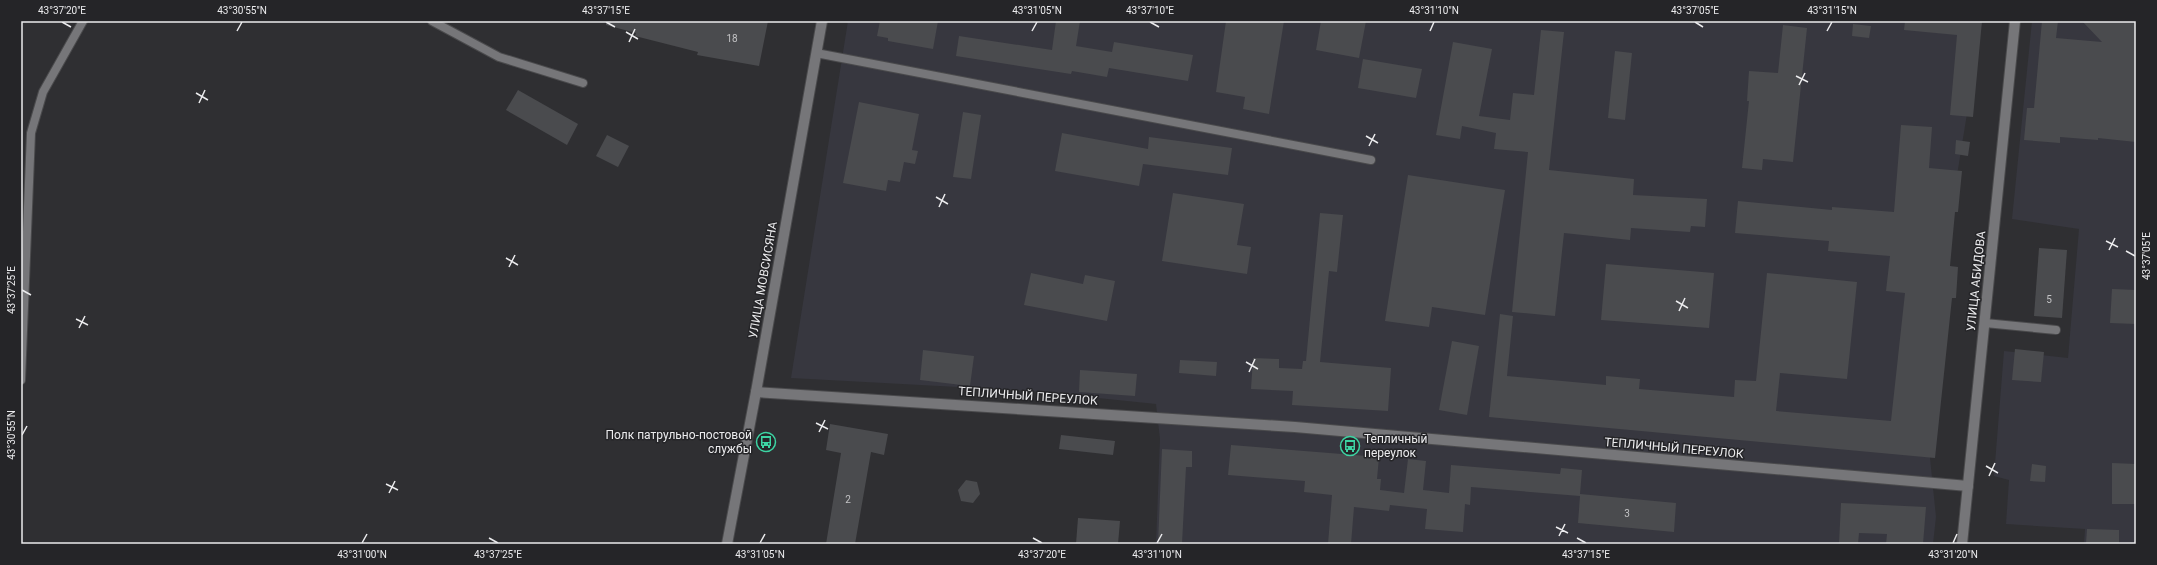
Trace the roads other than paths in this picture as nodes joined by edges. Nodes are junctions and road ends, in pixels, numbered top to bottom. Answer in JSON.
{"nodes":[{"id":1,"x":83,"y":21,"type":"edge"},
{"id":2,"x":432,"y":21,"type":"edge"},
{"id":3,"x":822,"y":21,"type":"edge"},
{"id":4,"x":2015,"y":21,"type":"edge"},
{"id":5,"x":816,"y":53,"type":"junction"},
{"id":6,"x":583,"y":83,"type":"dead end"},
{"id":7,"x":1371,"y":160,"type":"dead end"},
{"id":8,"x":23,"y":291,"type":"edge"},
{"id":9,"x":1984,"y":323,"type":"junction"},
{"id":10,"x":2056,"y":330,"type":"dead end"},
{"id":11,"x":21,"y":380,"type":"edge"},
{"id":12,"x":756,"y":392,"type":"junction"},
{"id":13,"x":1968,"y":486,"type":"junction"},
{"id":14,"x":727,"y":544,"type":"edge"},
{"id":15,"x":1962,"y":544,"type":"edge"}],
"edges":[{"from":1,"to":8,"type":"lane"},
{"from":2,"to":6,"type":"lane"},
{"from":3,"to":5,"type":"street","name":"УЛИЦА МОВСИСЯНА"},
{"from":4,"to":9,"type":"street","name":"УЛИЦА АБИДОВА"},
{"from":5,"to":7,"type":"lane"},
{"from":5,"to":12,"type":"street","name":"УЛИЦА МОВСИСЯНА"},
{"from":8,"to":11,"type":"lane"},
{"from":9,"to":10,"type":"lane"},
{"from":9,"to":13,"type":"street","name":"УЛИЦА АБИДОВА"},
{"from":12,"to":13,"type":"street","name":"ТЕПЛИЧНЫЙ ПЕРЕУЛОК"},
{"from":12,"to":14,"type":"street","name":"УЛИЦА МОВСИСЯНА"},
{"from":13,"to":15,"type":"street","name":"УЛИЦА АБИДОВА"}]}
